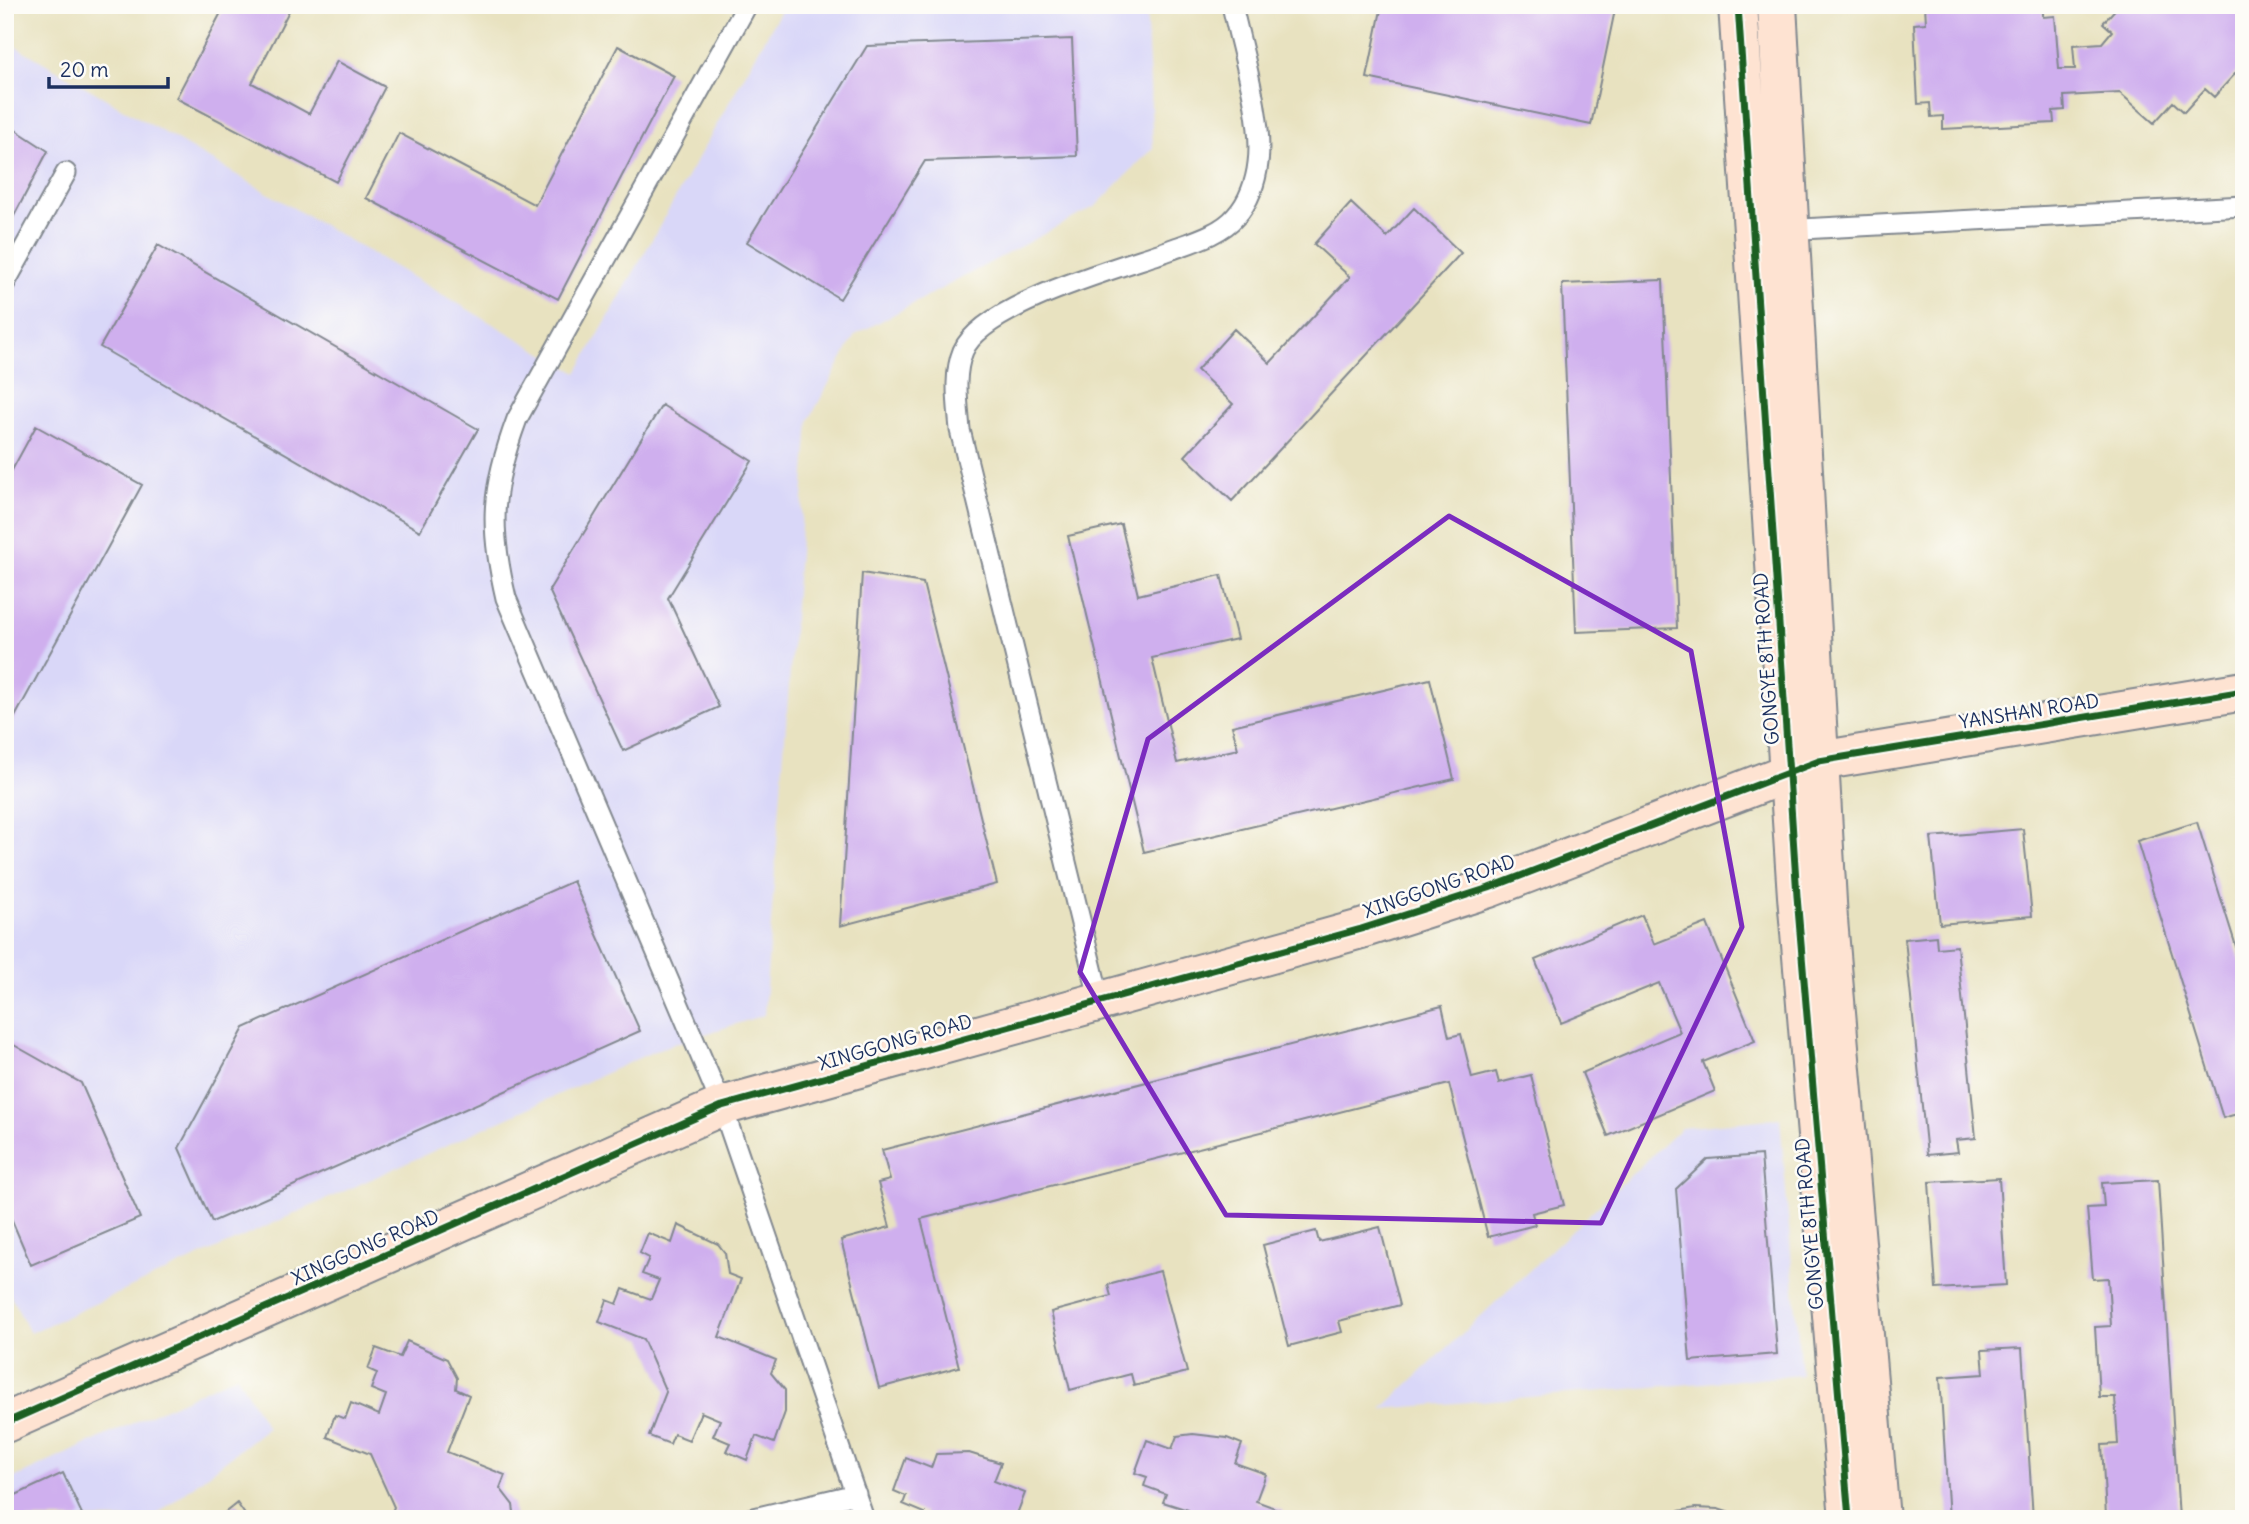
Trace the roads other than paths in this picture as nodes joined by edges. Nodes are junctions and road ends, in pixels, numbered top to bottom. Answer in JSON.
{"nodes":[{"id":1,"x":747,"y":5,"type":"edge"},
{"id":2,"x":1232,"y":5,"type":"edge"},
{"id":3,"x":1738,"y":5,"type":"edge"},
{"id":4,"x":1777,"y":5,"type":"edge"},
{"id":5,"x":66,"y":173,"type":"dead end"},
{"id":6,"x":2244,"y":206,"type":"edge"},
{"id":7,"x":1772,"y":231,"type":"junction"},
{"id":8,"x":5,"y":283,"type":"edge"},
{"id":9,"x":2244,"y":691,"type":"edge"},
{"id":10,"x":1804,"y":767,"type":"junction"},
{"id":11,"x":1100,"y":1001,"type":"junction"},
{"id":12,"x":722,"y":1106,"type":"junction"},
{"id":13,"x":5,"y":1423,"type":"edge"},
{"id":14,"x":856,"y":1494,"type":"junction"},
{"id":15,"x":750,"y":1519,"type":"edge"},
{"id":16,"x":864,"y":1519,"type":"edge"},
{"id":17,"x":1849,"y":1519,"type":"edge"},
{"id":18,"x":1880,"y":1519,"type":"edge"}],
"edges":[{"from":1,"to":12,"type":"lane"},
{"from":2,"to":11,"type":"lane"},
{"from":3,"to":7,"type":"street","name":"GONGYE 8TH ROAD"},
{"from":4,"to":7,"type":"street","name":"GONGYE 8TH ROAD"},
{"from":5,"to":8,"type":"lane"},
{"from":6,"to":7,"type":"lane"},
{"from":7,"to":10,"type":"street","name":"GONGYE 8TH ROAD"},
{"from":9,"to":10,"type":"street","name":"YANSHAN ROAD"},
{"from":10,"to":11,"type":"street","name":"XINGGONG ROAD"},
{"from":10,"to":17,"type":"street","name":"GONGYE 8TH ROAD"},
{"from":10,"to":18,"type":"street","name":"GONGYE 8TH ROAD"},
{"from":11,"to":12,"type":"street","name":"XINGGONG ROAD"},
{"from":12,"to":13,"type":"street","name":"XINGGONG ROAD"},
{"from":12,"to":14,"type":"lane"},
{"from":14,"to":15,"type":"lane"},
{"from":14,"to":16,"type":"lane"}]}
